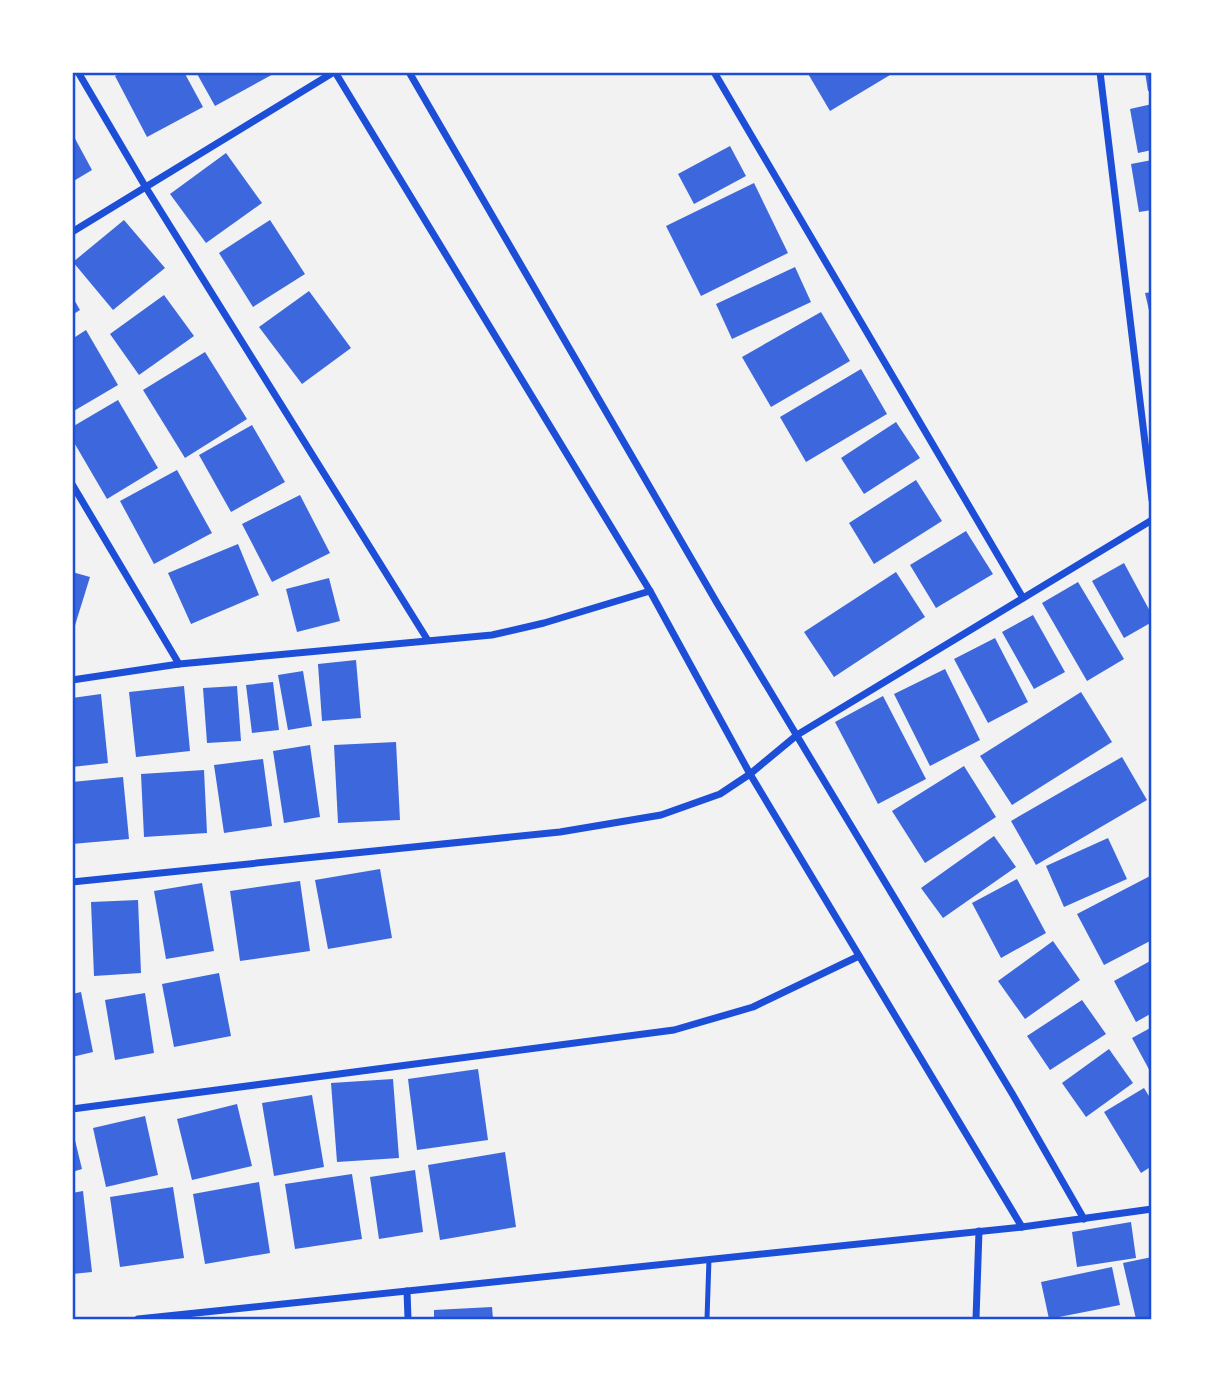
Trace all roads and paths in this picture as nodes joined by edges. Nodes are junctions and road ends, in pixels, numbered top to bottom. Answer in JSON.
{"nodes":[{"id":1,"x":78,"y":72,"type":"edge"},
{"id":2,"x":335,"y":72,"type":"edge"},
{"id":3,"x":409,"y":72,"type":"edge"},
{"id":4,"x":714,"y":72,"type":"edge"},
{"id":5,"x":1100,"y":72,"type":"edge"},
{"id":6,"x":145,"y":186,"type":"junction"},
{"id":7,"x":72,"y":232,"type":"edge"},
{"id":8,"x":72,"y":484,"type":"edge"},
{"id":9,"x":1152,"y":500,"type":"edge"},
{"id":10,"x":1152,"y":520,"type":"edge"},
{"id":11,"x":650,"y":591,"type":"junction"},
{"id":12,"x":1023,"y":598,"type":"junction"},
{"id":13,"x":427,"y":639,"type":"junction"},
{"id":14,"x":179,"y":664,"type":"junction"},
{"id":15,"x":72,"y":680,"type":"edge"},
{"id":16,"x":797,"y":735,"type":"junction"},
{"id":17,"x":750,"y":774,"type":"junction"},
{"id":18,"x":72,"y":882,"type":"edge"},
{"id":19,"x":859,"y":956,"type":"junction"},
{"id":20,"x":72,"y":1109,"type":"edge"},
{"id":21,"x":1152,"y":1209,"type":"edge"},
{"id":22,"x":1084,"y":1219,"type":"junction"},
{"id":23,"x":1022,"y":1227,"type":"junction"},
{"id":24,"x":979,"y":1231,"type":"junction"},
{"id":25,"x":709,"y":1259,"type":"junction"},
{"id":26,"x":407,"y":1291,"type":"junction"},
{"id":27,"x":138,"y":1319,"type":"edge"},
{"id":28,"x":408,"y":1319,"type":"edge"},
{"id":29,"x":706,"y":1319,"type":"edge"},
{"id":30,"x":976,"y":1319,"type":"edge"}],
"edges":[{"from":1,"to":6,"type":"street"},
{"from":2,"to":6,"type":"street"},
{"from":2,"to":11,"type":"street"},
{"from":3,"to":16,"type":"street"},
{"from":4,"to":12,"type":"street"},
{"from":5,"to":9,"type":"street"},
{"from":6,"to":7,"type":"street"},
{"from":6,"to":13,"type":"street"},
{"from":8,"to":14,"type":"street"},
{"from":10,"to":12,"type":"street"},
{"from":11,"to":13,"type":"street"},
{"from":11,"to":17,"type":"street"},
{"from":12,"to":16,"type":"street"},
{"from":13,"to":14,"type":"street"},
{"from":14,"to":15,"type":"street"},
{"from":16,"to":17,"type":"street"},
{"from":16,"to":22,"type":"street"},
{"from":17,"to":18,"type":"street"},
{"from":17,"to":19,"type":"street"},
{"from":19,"to":20,"type":"street"},
{"from":19,"to":23,"type":"street"},
{"from":21,"to":22,"type":"street"},
{"from":22,"to":23,"type":"street"},
{"from":23,"to":24,"type":"street"},
{"from":24,"to":25,"type":"street"},
{"from":24,"to":30,"type":"street"},
{"from":25,"to":26,"type":"street"},
{"from":25,"to":29,"type":"lane"},
{"from":26,"to":27,"type":"street"},
{"from":26,"to":28,"type":"street"}]}
